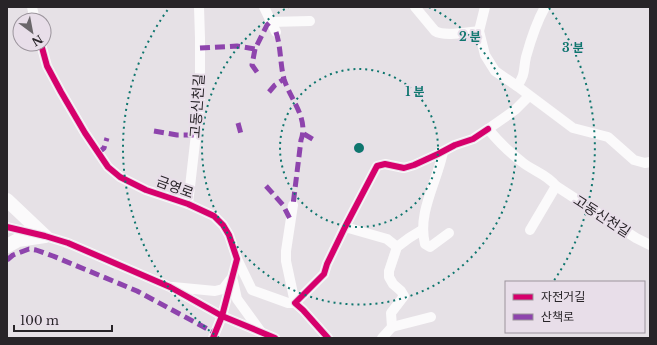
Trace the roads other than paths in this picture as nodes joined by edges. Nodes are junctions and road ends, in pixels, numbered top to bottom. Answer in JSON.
{"nodes":[{"id":1,"x":199,"y":7,"type":"edge"},
{"id":2,"x":264,"y":7,"type":"edge"},
{"id":3,"x":415,"y":7,"type":"edge"},
{"id":4,"x":485,"y":7,"type":"edge"},
{"id":5,"x":545,"y":7,"type":"edge"},
{"id":6,"x":310,"y":21,"type":"dead end"},
{"id":7,"x":270,"y":22,"type":"junction"},
{"id":8,"x":479,"y":31,"type":"junction"},
{"id":9,"x":276,"y":32,"type":"dead end"},
{"id":10,"x":43,"y":52,"type":"edge"},
{"id":11,"x":517,"y":86,"type":"junction"},
{"id":12,"x":529,"y":96,"type":"junction"},
{"id":13,"x":488,"y":129,"type":"junction"},
{"id":14,"x":443,"y":152,"type":"junction"},
{"id":15,"x":650,"y":162,"type":"edge"},
{"id":16,"x":556,"y":186,"type":"junction"},
{"id":17,"x":7,"y":200,"type":"edge"},
{"id":18,"x":188,"y":204,"type":"junction"},
{"id":19,"x":293,"y":205,"type":"dead end"},
{"id":20,"x":7,"y":227,"type":"edge"},
{"id":21,"x":345,"y":227,"type":"junction"},
{"id":22,"x":422,"y":230,"type":"junction"},
{"id":23,"x":530,"y":230,"type":"dead end"},
{"id":24,"x":449,"y":233,"type":"dead end"},
{"id":25,"x":45,"y":236,"type":"junction"},
{"id":26,"x":650,"y":245,"type":"edge"},
{"id":27,"x":7,"y":246,"type":"edge"},
{"id":28,"x":397,"y":247,"type":"junction"},
{"id":29,"x":237,"y":259,"type":"junction"},
{"id":30,"x":233,"y":275,"type":"junction"},
{"id":31,"x":170,"y":287,"type":"junction"},
{"id":32,"x":295,"y":304,"type":"junction"},
{"id":33,"x":222,"y":316,"type":"junction"},
{"id":34,"x":431,"y":317,"type":"dead end"},
{"id":35,"x":392,"y":327,"type":"junction"},
{"id":36,"x":262,"y":332,"type":"junction"},
{"id":37,"x":213,"y":338,"type":"edge"},
{"id":38,"x":275,"y":338,"type":"edge"},
{"id":39,"x":328,"y":338,"type":"edge"},
{"id":40,"x":382,"y":338,"type":"edge"}],
"edges":[{"from":1,"to":18,"type":"street","name":"고동신천길"},
{"from":2,"to":7,"type":"street"},
{"from":3,"to":8,"type":"street"},
{"from":4,"to":8,"type":"street"},
{"from":5,"to":11,"type":"street"},
{"from":6,"to":7,"type":"street"},
{"from":7,"to":9,"type":"street"},
{"from":8,"to":11,"type":"street"},
{"from":10,"to":18,"type":"street","name":"금영로"},
{"from":11,"to":12,"type":"street"},
{"from":12,"to":13,"type":"street"},
{"from":12,"to":15,"type":"street"},
{"from":13,"to":14,"type":"street"},
{"from":13,"to":16,"type":"street","name":"고동신천길"},
{"from":14,"to":21,"type":"street"},
{"from":14,"to":22,"type":"street"},
{"from":16,"to":23,"type":"street"},
{"from":16,"to":26,"type":"street","name":"고동신천길"},
{"from":17,"to":25,"type":"highway"},
{"from":18,"to":29,"type":"street","name":"금영로"},
{"from":19,"to":32,"type":"street"},
{"from":20,"to":25,"type":"street"},
{"from":21,"to":28,"type":"street"},
{"from":21,"to":32,"type":"street"},
{"from":22,"to":24,"type":"street"},
{"from":22,"to":28,"type":"street"},
{"from":25,"to":27,"type":"highway"},
{"from":25,"to":31,"type":"street"},
{"from":28,"to":35,"type":"street"},
{"from":29,"to":30,"type":"street"},
{"from":29,"to":32,"type":"street","name":"금영로"},
{"from":30,"to":31,"type":"street"},
{"from":30,"to":33,"type":"street"},
{"from":30,"to":36,"type":"street"},
{"from":31,"to":33,"type":"street"},
{"from":32,"to":39,"type":"street","name":"금영로"},
{"from":33,"to":36,"type":"street"},
{"from":33,"to":37,"type":"street"},
{"from":34,"to":35,"type":"street"},
{"from":35,"to":40,"type":"street"},
{"from":36,"to":38,"type":"street"}]}
